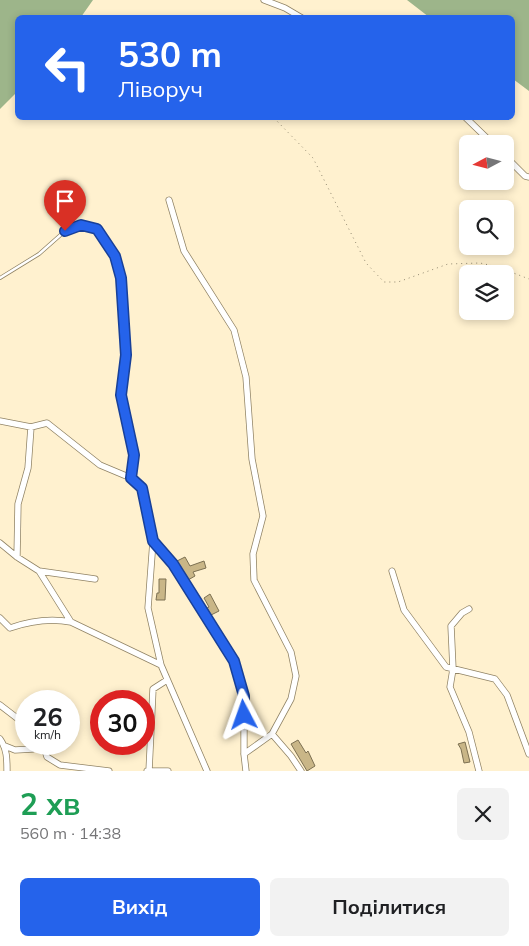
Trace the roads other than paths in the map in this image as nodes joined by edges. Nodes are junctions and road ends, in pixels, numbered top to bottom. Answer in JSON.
{"nodes":[{"id":1,"x":264,"y":0,"type":"edge"},
{"id":2,"x":297,"y":15,"type":"edge"},
{"id":3,"x":468,"y":120,"type":"edge"},
{"id":4,"x":484,"y":135,"type":"edge"},
{"id":5,"x":514,"y":165,"type":"edge"},
{"id":6,"x":529,"y":177,"type":"edge"},
{"id":7,"x":169,"y":200,"type":"dead end"},
{"id":8,"x":97,"y":229,"type":"joint"},
{"id":9,"x":0,"y":278,"type":"edge"},
{"id":10,"x":0,"y":421,"type":"edge"},
{"id":11,"x":31,"y":427,"type":"junction"},
{"id":12,"x":131,"y":478,"type":"junction"},
{"id":13,"x":153,"y":541,"type":"junction"},
{"id":14,"x":0,"y":543,"type":"edge"},
{"id":15,"x":17,"y":557,"type":"junction"},
{"id":16,"x":39,"y":570,"type":"junction"},
{"id":17,"x":392,"y":571,"type":"dead end"},
{"id":18,"x":95,"y":579,"type":"dead end"},
{"id":19,"x":469,"y":610,"type":"dead end"},
{"id":20,"x":0,"y":618,"type":"edge"},
{"id":21,"x":71,"y":622,"type":"junction"},
{"id":22,"x":161,"y":666,"type":"junction"},
{"id":23,"x":453,"y":668,"type":"junction"},
{"id":24,"x":167,"y":680,"type":"junction"},
{"id":25,"x":0,"y":705,"type":"edge"},
{"id":26,"x":15,"y":717,"type":"edge"},
{"id":27,"x":272,"y":734,"type":"junction"},
{"id":28,"x":0,"y":739,"type":"edge"},
{"id":29,"x":5,"y":746,"type":"junction"},
{"id":30,"x":15,"y":750,"type":"edge"},
{"id":31,"x":244,"y":754,"type":"junction"},
{"id":32,"x":529,"y":754,"type":"edge"},
{"id":33,"x":46,"y":755,"type":"edge"},
{"id":34,"x":7,"y":771,"type":"edge"},
{"id":35,"x":109,"y":771,"type":"edge"},
{"id":36,"x":148,"y":771,"type":"edge"},
{"id":37,"x":168,"y":771,"type":"edge"},
{"id":38,"x":207,"y":771,"type":"edge"},
{"id":39,"x":246,"y":771,"type":"edge"},
{"id":40,"x":301,"y":771,"type":"edge"},
{"id":41,"x":479,"y":771,"type":"edge"}],
"edges":[{"from":1,"to":2,"type":"street"},
{"from":3,"to":4,"type":"street"},
{"from":5,"to":6,"type":"street"},
{"from":7,"to":27,"type":"street"},
{"from":8,"to":9,"type":"lane"},
{"from":8,"to":12,"type":"street"},
{"from":10,"to":11,"type":"street"},
{"from":11,"to":12,"type":"street"},
{"from":11,"to":15,"type":"street"},
{"from":12,"to":13,"type":"street"},
{"from":13,"to":22,"type":"street"},
{"from":13,"to":31,"type":"street"},
{"from":14,"to":15,"type":"street"},
{"from":15,"to":16,"type":"street"},
{"from":16,"to":18,"type":"street"},
{"from":16,"to":21,"type":"street"},
{"from":17,"to":23,"type":"street"},
{"from":19,"to":23,"type":"street"},
{"from":20,"to":21,"type":"street"},
{"from":21,"to":22,"type":"street"},
{"from":22,"to":24,"type":"street"},
{"from":23,"to":32,"type":"street"},
{"from":23,"to":41,"type":"street"},
{"from":24,"to":36,"type":"street"},
{"from":24,"to":38,"type":"street"},
{"from":25,"to":26,"type":"street"},
{"from":27,"to":31,"type":"street"},
{"from":27,"to":40,"type":"street"},
{"from":28,"to":29,"type":"street"},
{"from":29,"to":30,"type":"street"},
{"from":29,"to":34,"type":"street"},
{"from":31,"to":39,"type":"street"},
{"from":33,"to":35,"type":"street"},
{"from":36,"to":37,"type":"street"}]}
